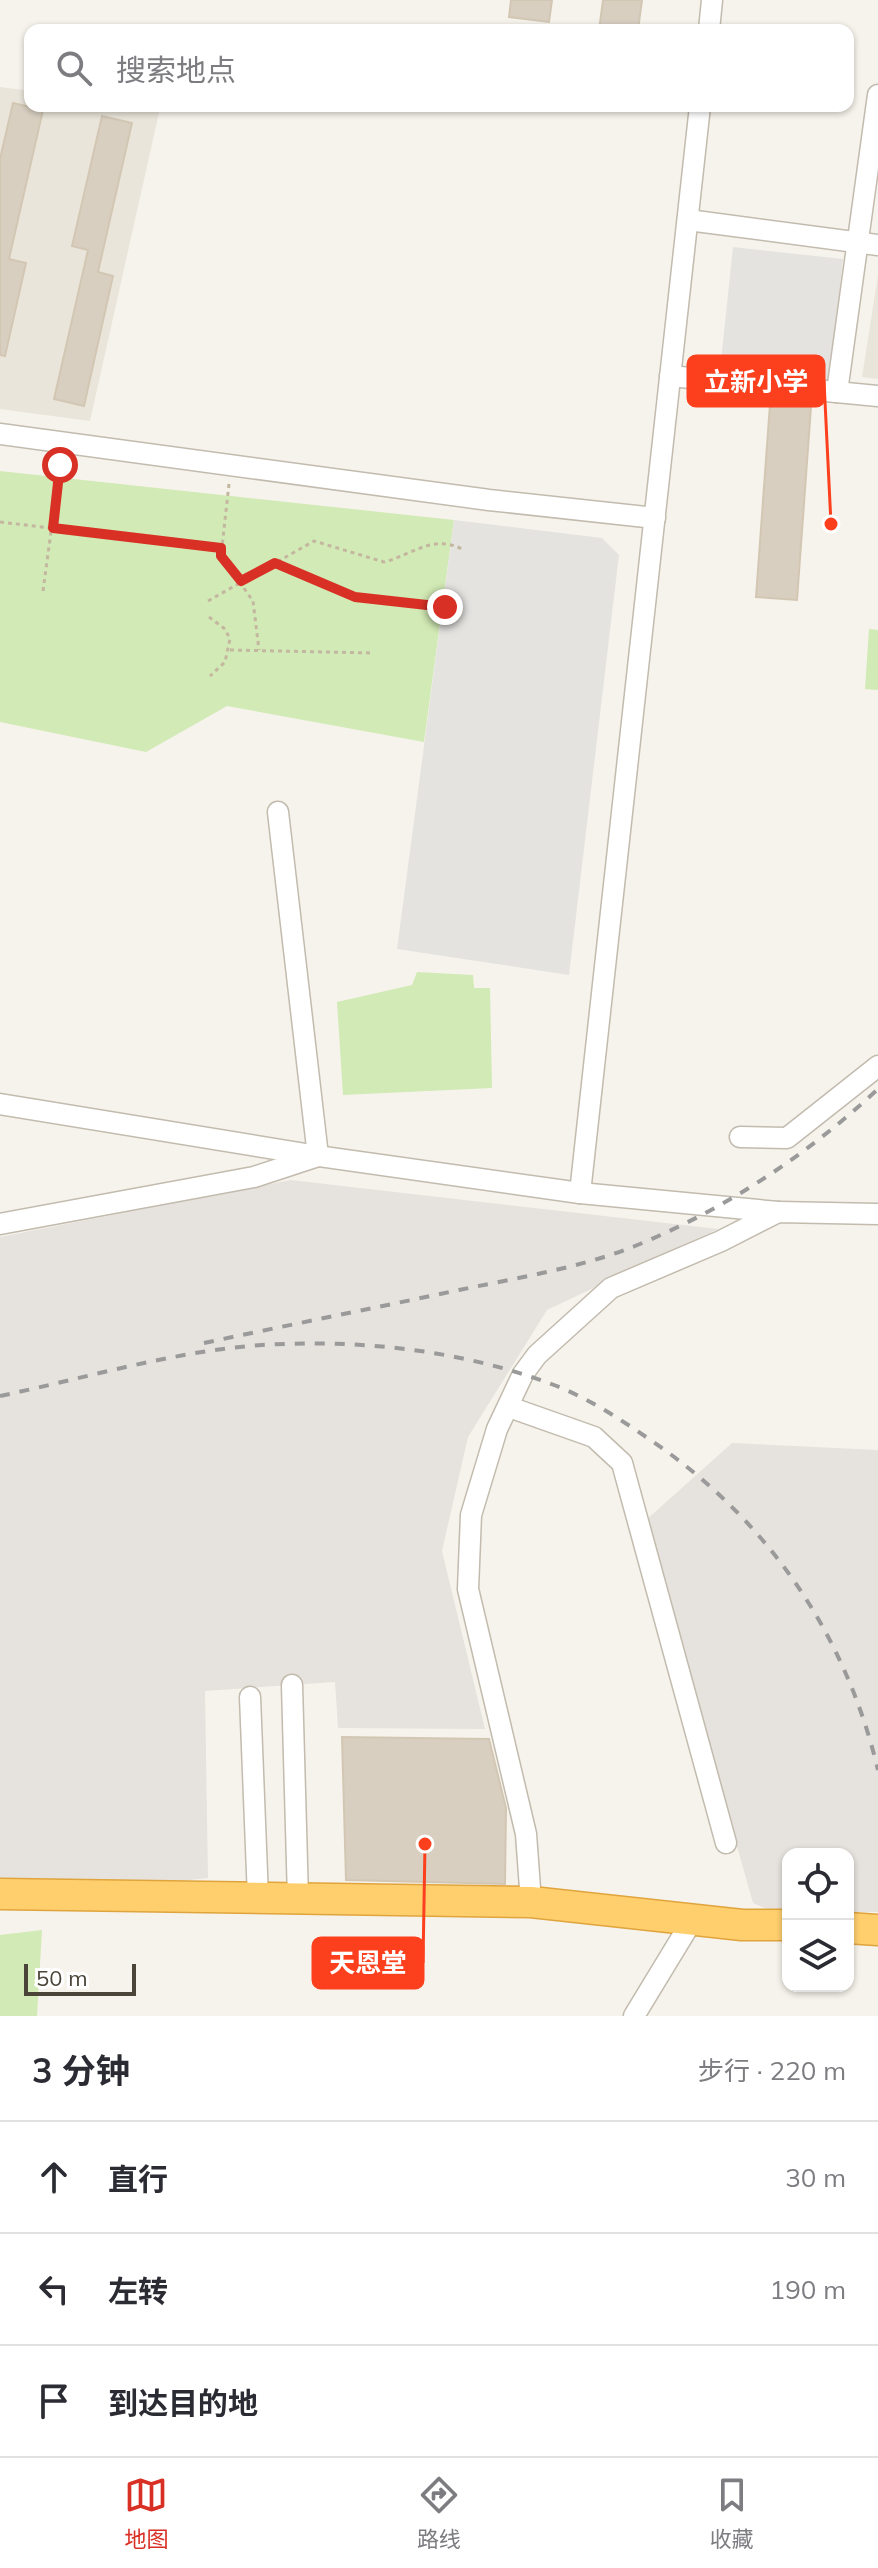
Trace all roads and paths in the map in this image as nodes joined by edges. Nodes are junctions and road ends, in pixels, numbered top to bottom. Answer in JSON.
{"nodes":[{"id":1,"x":712,"y":0,"type":"edge"},
{"id":2,"x":710,"y":24,"type":"edge"},
{"id":3,"x":878,"y":95,"type":"edge"},
{"id":4,"x":699,"y":112,"type":"edge"},
{"id":5,"x":688,"y":220,"type":"junction"},
{"id":6,"x":868,"y":244,"type":"edge"},
{"id":7,"x":670,"y":376,"type":"junction"},
{"id":8,"x":837,"y":392,"type":"junction"},
{"id":9,"x":878,"y":396,"type":"edge"},
{"id":10,"x":0,"y":434,"type":"edge"},
{"id":11,"x":60,"y":465,"type":"dead end"},
{"id":12,"x":229,"y":484,"type":"dead end"},
{"id":13,"x":655,"y":518,"type":"junction"},
{"id":14,"x":0,"y":522,"type":"edge"},
{"id":15,"x":53,"y":528,"type":"junction"},
{"id":16,"x":221,"y":548,"type":"junction"},
{"id":17,"x":462,"y":549,"type":"dead end"},
{"id":18,"x":275,"y":563,"type":"junction"},
{"id":19,"x":241,"y":581,"type":"junction"},
{"id":20,"x":43,"y":591,"type":"dead end"},
{"id":21,"x":208,"y":601,"type":"dead end"},
{"id":22,"x":452,"y":607,"type":"dead end"},
{"id":23,"x":209,"y":617,"type":"dead end"},
{"id":24,"x":230,"y":650,"type":"junction"},
{"id":25,"x":259,"y":650,"type":"junction"},
{"id":26,"x":373,"y":653,"type":"dead end"},
{"id":27,"x":210,"y":676,"type":"dead end"},
{"id":28,"x":278,"y":812,"type":"dead end"},
{"id":29,"x":878,"y":1066,"type":"edge"},
{"id":30,"x":0,"y":1104,"type":"edge"},
{"id":31,"x":740,"y":1137,"type":"dead end"},
{"id":32,"x":253,"y":1144,"type":"junction"},
{"id":33,"x":318,"y":1156,"type":"junction"},
{"id":34,"x":254,"y":1177,"type":"junction"},
{"id":35,"x":580,"y":1193,"type":"junction"},
{"id":36,"x":778,"y":1212,"type":"junction"},
{"id":37,"x":878,"y":1214,"type":"edge"},
{"id":38,"x":0,"y":1224,"type":"edge"},
{"id":39,"x":509,"y":1407,"type":"junction"},
{"id":40,"x":292,"y":1685,"type":"dead end"},
{"id":41,"x":250,"y":1697,"type":"dead end"},
{"id":42,"x":726,"y":1843,"type":"dead end"},
{"id":43,"x":0,"y":1894,"type":"edge"},
{"id":44,"x":258,"y":1898,"type":"junction"},
{"id":45,"x":298,"y":1899,"type":"junction"},
{"id":46,"x":531,"y":1902,"type":"junction"},
{"id":47,"x":693,"y":1919,"type":"junction"},
{"id":48,"x":782,"y":1925,"type":"edge"},
{"id":49,"x":854,"y":1928,"type":"edge"},
{"id":50,"x":878,"y":1930,"type":"edge"},
{"id":51,"x":634,"y":2016,"type":"edge"}],
"edges":[{"from":1,"to":2,"type":"street"},
{"from":3,"to":6,"type":"street"},
{"from":4,"to":5,"type":"street"},
{"from":5,"to":6,"type":"street"},
{"from":5,"to":7,"type":"street"},
{"from":6,"to":8,"type":"street"},
{"from":7,"to":8,"type":"street"},
{"from":7,"to":13,"type":"street"},
{"from":8,"to":9,"type":"street"},
{"from":10,"to":13,"type":"street"},
{"from":11,"to":15,"type":"path"},
{"from":12,"to":16,"type":"path"},
{"from":13,"to":35,"type":"street"},
{"from":14,"to":15,"type":"path"},
{"from":15,"to":16,"type":"path"},
{"from":15,"to":20,"type":"path"},
{"from":16,"to":19,"type":"path"},
{"from":17,"to":18,"type":"path"},
{"from":18,"to":19,"type":"path"},
{"from":18,"to":22,"type":"path"},
{"from":19,"to":21,"type":"path"},
{"from":19,"to":25,"type":"path"},
{"from":23,"to":24,"type":"path"},
{"from":24,"to":25,"type":"path"},
{"from":24,"to":27,"type":"path"},
{"from":25,"to":26,"type":"path"},
{"from":28,"to":33,"type":"street"},
{"from":29,"to":31,"type":"street"},
{"from":30,"to":32,"type":"street"},
{"from":32,"to":33,"type":"street"},
{"from":32,"to":34,"type":"street"},
{"from":33,"to":34,"type":"street"},
{"from":33,"to":35,"type":"street"},
{"from":34,"to":38,"type":"street"},
{"from":35,"to":36,"type":"street"},
{"from":36,"to":37,"type":"street"},
{"from":36,"to":39,"type":"street"},
{"from":39,"to":42,"type":"street"},
{"from":39,"to":46,"type":"street"},
{"from":40,"to":45,"type":"street"},
{"from":41,"to":44,"type":"street"},
{"from":43,"to":44,"type":"highway"},
{"from":44,"to":45,"type":"highway"},
{"from":45,"to":46,"type":"highway"},
{"from":46,"to":47,"type":"highway"},
{"from":47,"to":48,"type":"highway"},
{"from":47,"to":51,"type":"street"},
{"from":49,"to":50,"type":"highway"}]}
